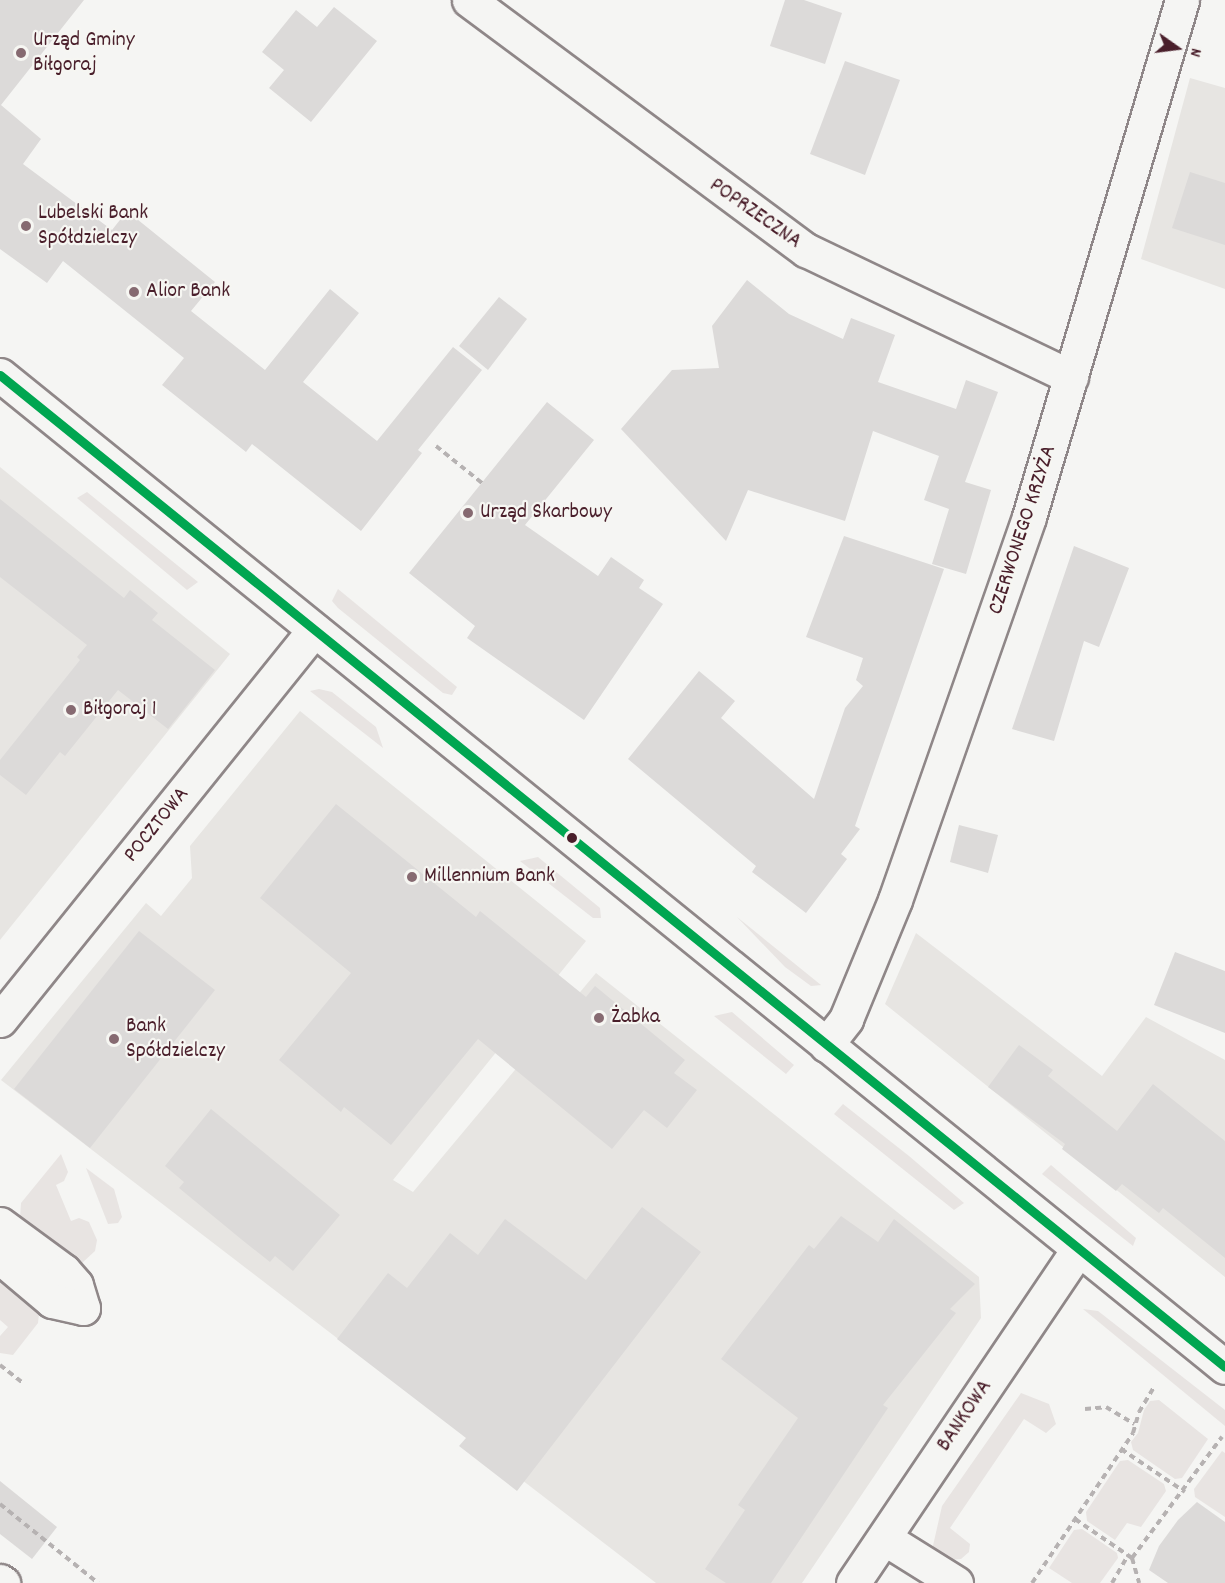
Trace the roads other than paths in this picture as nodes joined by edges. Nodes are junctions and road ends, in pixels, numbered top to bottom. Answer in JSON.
{"nodes":[{"id":1,"x":469,"y":0,"type":"edge"},
{"id":2,"x":1182,"y":0,"type":"edge"},
{"id":3,"x":0,"y":375,"type":"edge"},
{"id":4,"x":1071,"y":377,"type":"junction"},
{"id":5,"x":314,"y":630,"type":"junction"},
{"id":6,"x":0,"y":1020,"type":"edge"},
{"id":7,"x":826,"y":1045,"type":"junction"},
{"id":8,"x":0,"y":1224,"type":"edge"},
{"id":9,"x":1078,"y":1250,"type":"junction"},
{"id":10,"x":0,"y":1257,"type":"edge"},
{"id":11,"x":1225,"y":1367,"type":"edge"},
{"id":12,"x":884,"y":1538,"type":"junction"},
{"id":13,"x":854,"y":1583,"type":"edge"},
{"id":14,"x":956,"y":1583,"type":"edge"}],
"edges":[{"from":1,"to":4,"type":"street","name":"POPRZECZNA"},
{"from":2,"to":4,"type":"street","name":"CZERWONEGO KRZYŻA"},
{"from":3,"to":5,"type":"street"},
{"from":4,"to":7,"type":"street","name":"CZERWONEGO KRZYŻA"},
{"from":5,"to":6,"type":"street","name":"POCZTOWA"},
{"from":5,"to":7,"type":"street"},
{"from":7,"to":9,"type":"street"},
{"from":8,"to":10,"type":"street"},
{"from":9,"to":11,"type":"street"},
{"from":9,"to":12,"type":"street","name":"BANKOWA"},
{"from":12,"to":13,"type":"street","name":"BANKOWA"},
{"from":12,"to":14,"type":"street"}]}
